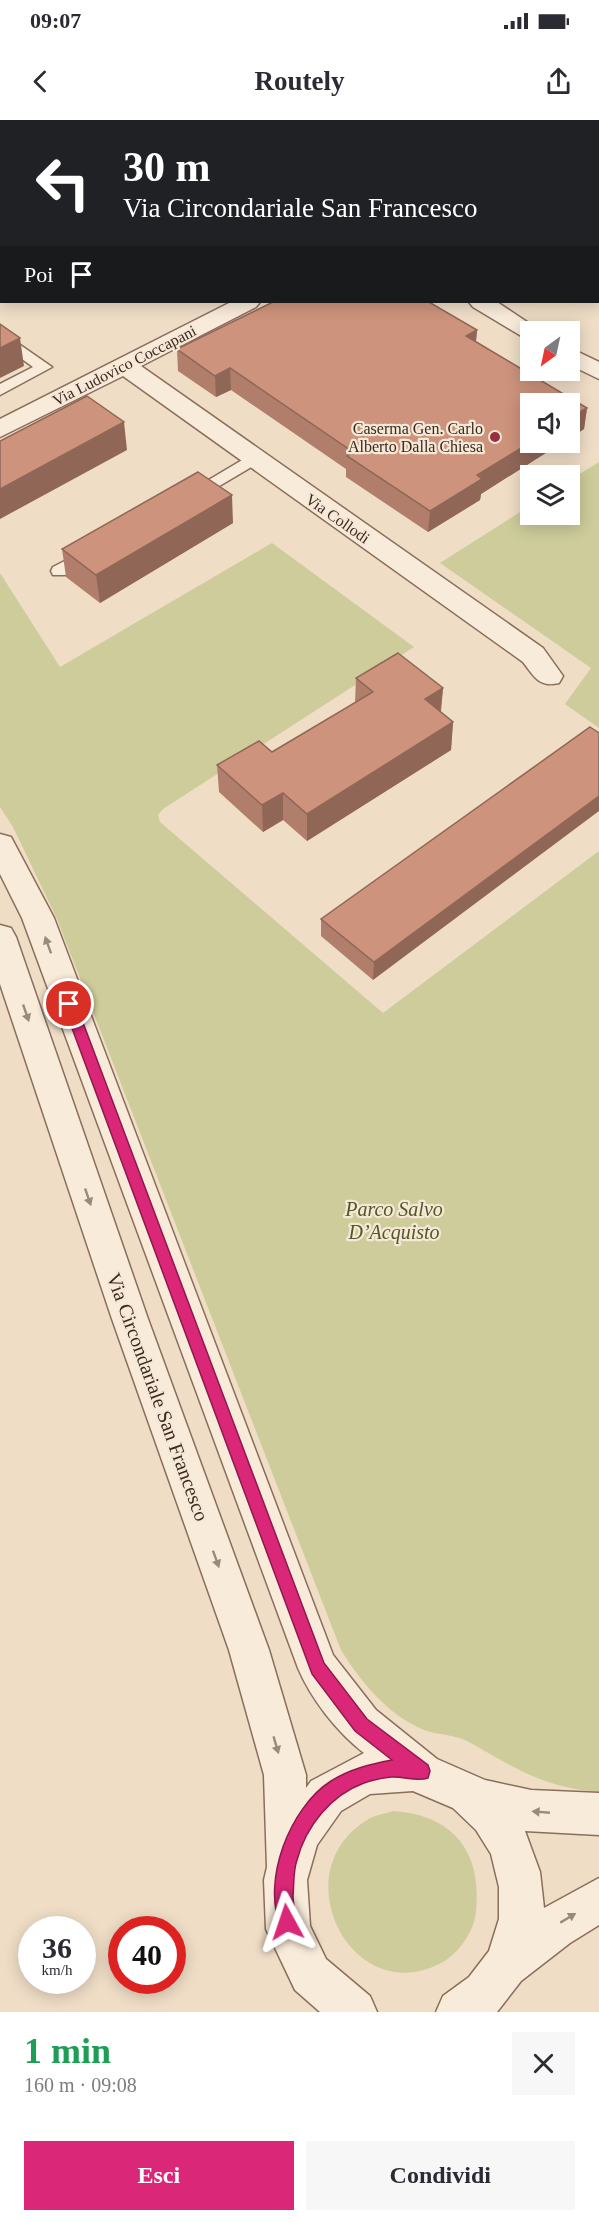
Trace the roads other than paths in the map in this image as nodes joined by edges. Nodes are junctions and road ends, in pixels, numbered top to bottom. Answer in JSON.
{"nodes":[{"id":1,"x":246,"y":303,"type":"edge"},
{"id":2,"x":483,"y":303,"type":"edge"},
{"id":3,"x":520,"y":325,"type":"edge"},
{"id":4,"x":0,"y":336,"type":"edge"},
{"id":5,"x":580,"y":361,"type":"edge"},
{"id":6,"x":123,"y":365,"type":"junction"},
{"id":7,"x":599,"y":372,"type":"edge"},
{"id":8,"x":0,"y":390,"type":"edge"},
{"id":9,"x":0,"y":429,"type":"edge"},
{"id":10,"x":255,"y":458,"type":"junction"},
{"id":11,"x":177,"y":503,"type":"edge"},
{"id":12,"x":108,"y":543,"type":"edge"},
{"id":13,"x":59,"y":571,"type":"dead end"},
{"id":14,"x":549,"y":676,"type":"dead end"},
{"id":15,"x":0,"y":845,"type":"edge"},
{"id":16,"x":0,"y":937,"type":"edge"},
{"id":17,"x":422,"y":1771,"type":"junction"},
{"id":18,"x":476,"y":1798,"type":"junction"},
{"id":19,"x":599,"y":1814,"type":"edge"},
{"id":20,"x":287,"y":1862,"type":"junction"},
{"id":21,"x":599,"y":1900,"type":"edge"},
{"id":22,"x":484,"y":1995,"type":"edge"},
{"id":23,"x":346,"y":2010,"type":"edge"}],
"edges":[{"from":1,"to":6,"type":"street","name":"Via Ludovico Coccapani"},
{"from":2,"to":3,"type":"street"},
{"from":4,"to":8,"type":"lane"},
{"from":5,"to":7,"type":"street"},
{"from":6,"to":9,"type":"street","name":"Via Ludovico Coccapani"},
{"from":6,"to":10,"type":"street","name":"Via Collodi"},
{"from":10,"to":11,"type":"lane"},
{"from":10,"to":14,"type":"street","name":"Via Collodi"},
{"from":12,"to":13,"type":"lane"},
{"from":17,"to":15,"type":"street","one_way":true},
{"from":16,"to":20,"type":"street","name":"Via Circondariale San Francesco","one_way":true},
{"from":17,"to":18,"type":"street"},
{"from":17,"to":20,"type":"street"},
{"from":19,"to":18,"type":"street","one_way":true},
{"from":18,"to":22,"type":"street"},
{"from":20,"to":23,"type":"street"},
{"from":22,"to":21,"type":"street","one_way":true}]}
